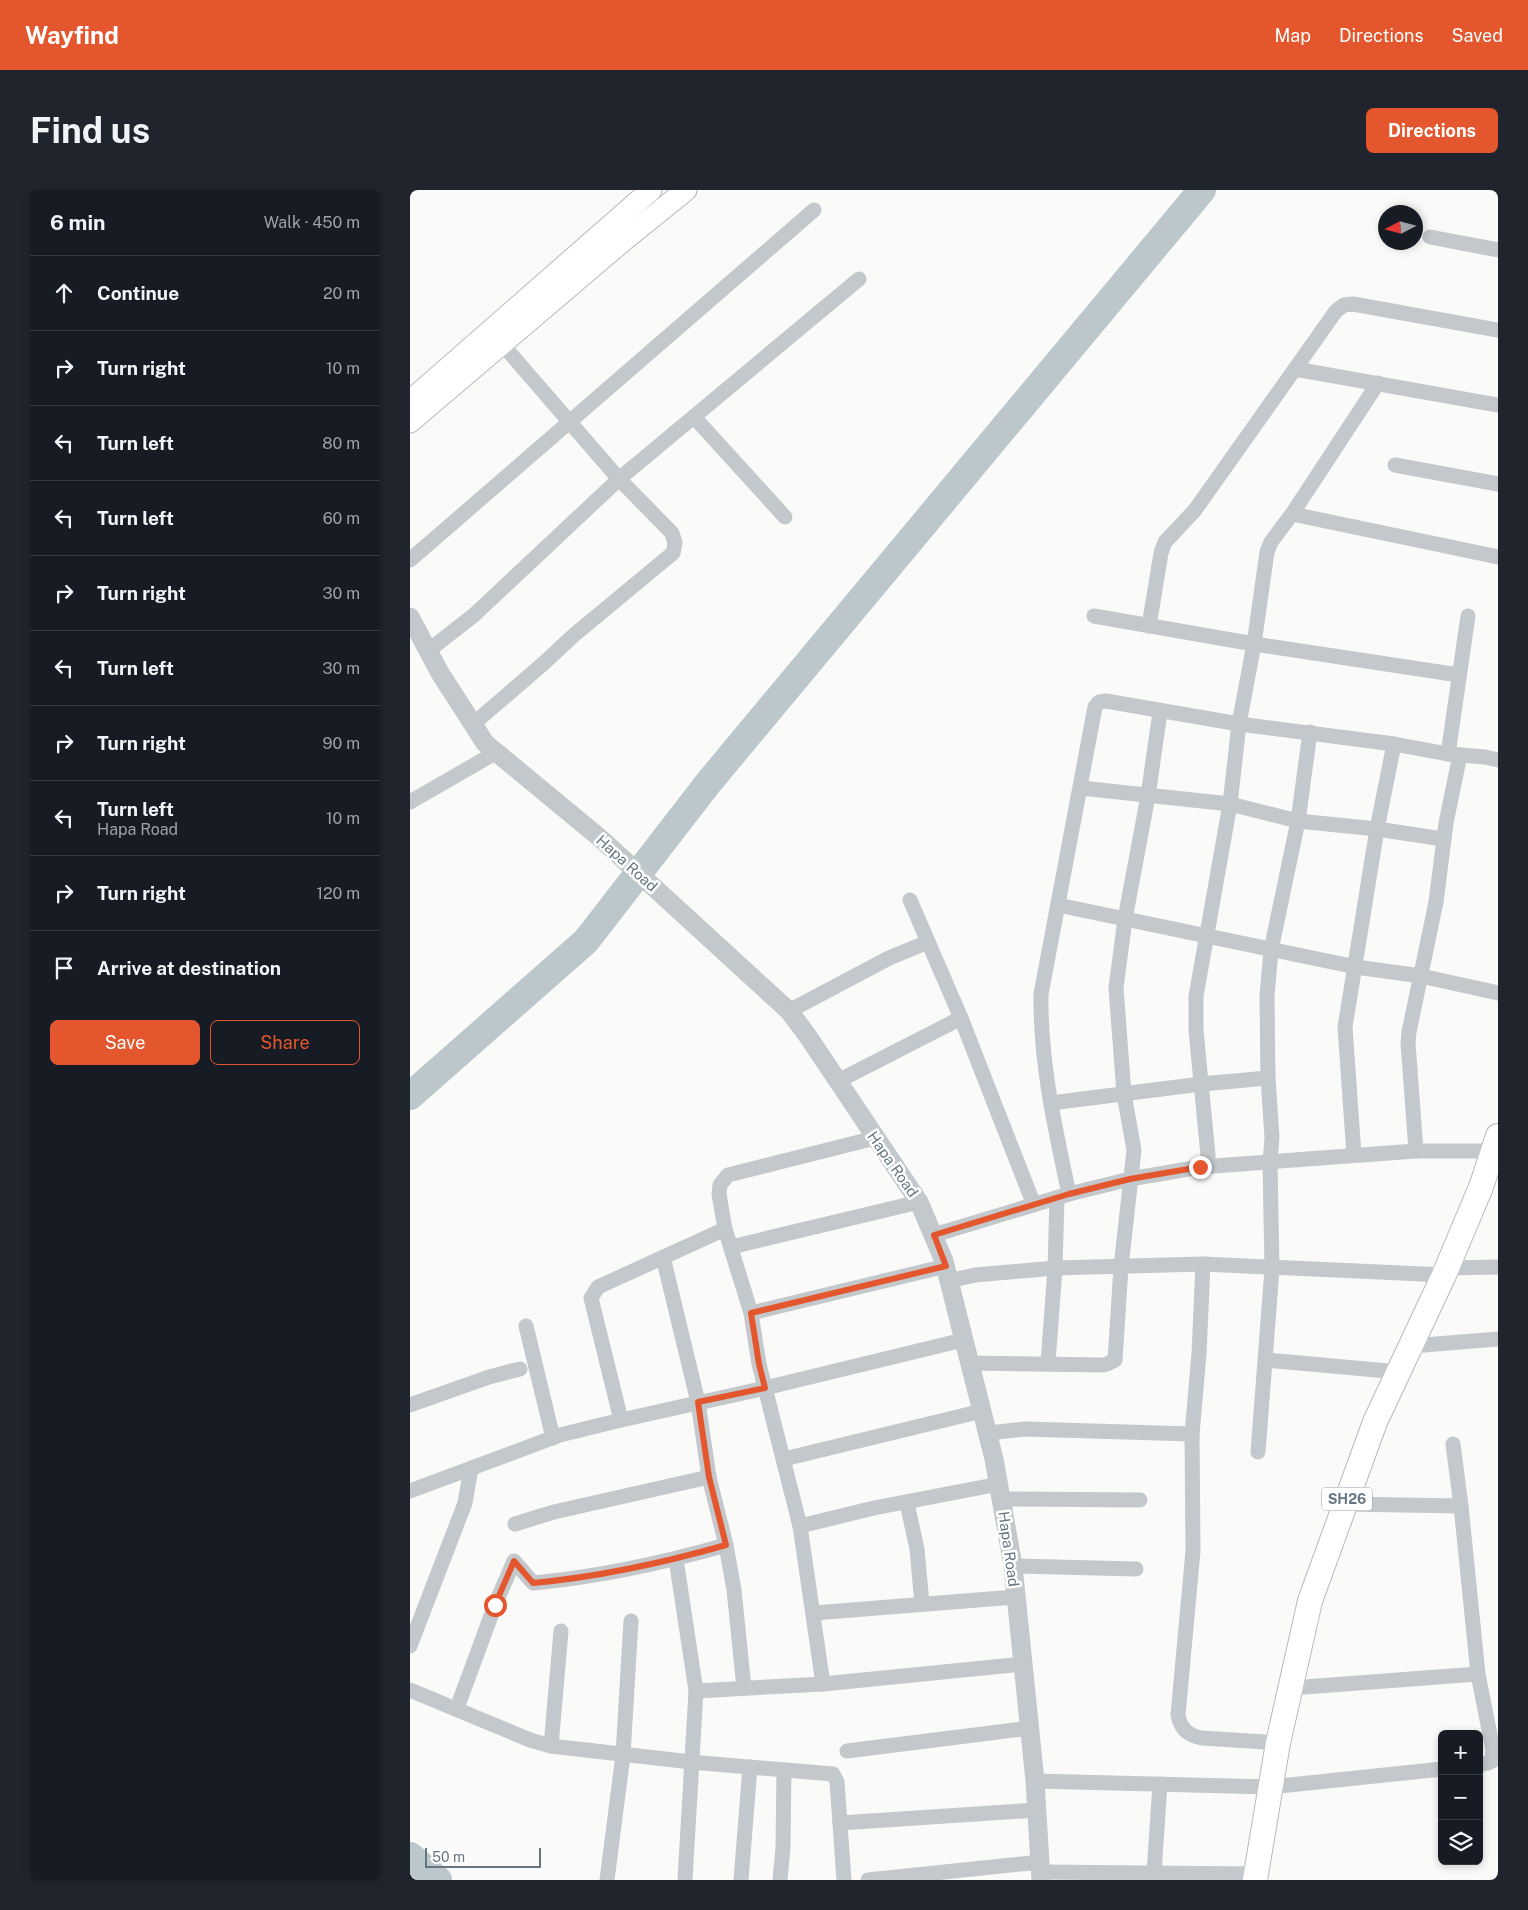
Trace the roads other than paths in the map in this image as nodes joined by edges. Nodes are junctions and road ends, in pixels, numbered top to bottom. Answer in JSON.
{"nodes":[{"id":1,"x":651,"y":190,"type":"edge"},
{"id":2,"x":686,"y":190,"type":"edge"},
{"id":3,"x":814,"y":210,"type":"dead end"},
{"id":4,"x":1430,"y":237,"type":"dead end"},
{"id":5,"x":1498,"y":250,"type":"edge"},
{"id":6,"x":859,"y":280,"type":"dead end"},
{"id":7,"x":1498,"y":330,"type":"edge"},
{"id":8,"x":496,"y":337,"type":"junction"},
{"id":9,"x":1295,"y":368,"type":"junction"},
{"id":10,"x":1378,"y":383,"type":"junction"},
{"id":11,"x":410,"y":401,"type":"edge"},
{"id":12,"x":1498,"y":405,"type":"edge"},
{"id":13,"x":694,"y":417,"type":"junction"},
{"id":14,"x":568,"y":421,"type":"junction"},
{"id":15,"x":410,"y":422,"type":"edge"},
{"id":16,"x":1395,"y":465,"type":"dead end"},
{"id":17,"x":618,"y":479,"type":"junction"},
{"id":18,"x":1498,"y":484,"type":"edge"},
{"id":19,"x":1292,"y":514,"type":"junction"},
{"id":20,"x":785,"y":517,"type":"dead end"},
{"id":21,"x":1498,"y":557,"type":"edge"},
{"id":22,"x":410,"y":560,"type":"edge"},
{"id":23,"x":1094,"y":616,"type":"dead end"},
{"id":24,"x":1468,"y":616,"type":"dead end"},
{"id":25,"x":410,"y":617,"type":"edge"},
{"id":26,"x":1149,"y":626,"type":"junction"},
{"id":27,"x":420,"y":644,"type":"edge"},
{"id":28,"x":1254,"y":644,"type":"junction"},
{"id":29,"x":1459,"y":675,"type":"junction"},
{"id":30,"x":1160,"y":712,"type":"junction"},
{"id":31,"x":1239,"y":724,"type":"junction"},
{"id":32,"x":472,"y":725,"type":"junction"},
{"id":33,"x":1310,"y":732,"type":"junction"},
{"id":34,"x":1394,"y":744,"type":"junction"},
{"id":35,"x":495,"y":753,"type":"junction"},
{"id":36,"x":1454,"y":754,"type":"junction"},
{"id":37,"x":1498,"y":760,"type":"edge"},
{"id":38,"x":1081,"y":788,"type":"junction"},
{"id":39,"x":1148,"y":796,"type":"junction"},
{"id":40,"x":410,"y":802,"type":"edge"},
{"id":41,"x":1230,"y":804,"type":"junction"},
{"id":42,"x":1298,"y":821,"type":"junction"},
{"id":43,"x":1377,"y":829,"type":"junction"},
{"id":44,"x":1443,"y":839,"type":"junction"},
{"id":45,"x":910,"y":900,"type":"dead end"},
{"id":46,"x":1058,"y":905,"type":"junction"},
{"id":47,"x":1125,"y":919,"type":"junction"},
{"id":48,"x":1206,"y":936,"type":"junction"},
{"id":49,"x":928,"y":942,"type":"junction"},
{"id":50,"x":1271,"y":950,"type":"junction"},
{"id":51,"x":1356,"y":968,"type":"junction"},
{"id":52,"x":1421,"y":976,"type":"junction"},
{"id":53,"x":1498,"y":992,"type":"edge"},
{"id":54,"x":789,"y":1011,"type":"junction"},
{"id":55,"x":960,"y":1018,"type":"junction"},
{"id":56,"x":1268,"y":1078,"type":"junction"},
{"id":57,"x":838,"y":1082,"type":"junction"},
{"id":58,"x":1201,"y":1084,"type":"junction"},
{"id":59,"x":1124,"y":1094,"type":"junction"},
{"id":60,"x":1051,"y":1103,"type":"junction"},
{"id":61,"x":875,"y":1138,"type":"junction"},
{"id":62,"x":1496,"y":1144,"type":"edge"},
{"id":63,"x":1416,"y":1151,"type":"junction"},
{"id":64,"x":1354,"y":1155,"type":"junction"},
{"id":65,"x":1270,"y":1162,"type":"junction"},
{"id":66,"x":1209,"y":1166,"type":"junction"},
{"id":67,"x":1130,"y":1179,"type":"junction"},
{"id":68,"x":1063,"y":1196,"type":"junction"},
{"id":69,"x":919,"y":1202,"type":"junction"},
{"id":70,"x":1034,"y":1205,"type":"junction"},
{"id":71,"x":725,"y":1229,"type":"junction"},
{"id":72,"x":934,"y":1235,"type":"junction"},
{"id":73,"x":732,"y":1247,"type":"junction"},
{"id":74,"x":662,"y":1257,"type":"junction"},
{"id":75,"x":1203,"y":1264,"type":"junction"},
{"id":76,"x":1121,"y":1267,"type":"junction"},
{"id":77,"x":1272,"y":1267,"type":"junction"},
{"id":78,"x":1498,"y":1267,"type":"edge"},
{"id":79,"x":1055,"y":1268,"type":"junction"},
{"id":80,"x":1445,"y":1272,"type":"junction"},
{"id":81,"x":947,"y":1274,"type":"junction"},
{"id":82,"x":751,"y":1313,"type":"junction"},
{"id":83,"x":526,"y":1326,"type":"dead end"},
{"id":84,"x":1498,"y":1339,"type":"edge"},
{"id":85,"x":963,"y":1340,"type":"junction"},
{"id":86,"x":1412,"y":1346,"type":"junction"},
{"id":87,"x":1266,"y":1360,"type":"junction"},
{"id":88,"x":969,"y":1363,"type":"junction"},
{"id":89,"x":1048,"y":1364,"type":"junction"},
{"id":90,"x":520,"y":1369,"type":"dead end"},
{"id":91,"x":1399,"y":1372,"type":"junction"},
{"id":92,"x":765,"y":1388,"type":"junction"},
{"id":93,"x":698,"y":1402,"type":"junction"},
{"id":94,"x":410,"y":1404,"type":"edge"},
{"id":95,"x":982,"y":1411,"type":"junction"},
{"id":96,"x":621,"y":1420,"type":"junction"},
{"id":97,"x":988,"y":1433,"type":"junction"},
{"id":98,"x":1192,"y":1434,"type":"junction"},
{"id":99,"x":553,"y":1438,"type":"junction"},
{"id":100,"x":1453,"y":1444,"type":"dead end"},
{"id":101,"x":1258,"y":1452,"type":"dead end"},
{"id":102,"x":784,"y":1459,"type":"junction"},
{"id":103,"x":471,"y":1468,"type":"junction"},
{"id":104,"x":709,"y":1477,"type":"junction"},
{"id":105,"x":410,"y":1491,"type":"edge"},
{"id":106,"x":1000,"y":1491,"type":"junction"},
{"id":107,"x":1140,"y":1500,"type":"dead end"},
{"id":108,"x":907,"y":1502,"type":"junction"},
{"id":109,"x":1345,"y":1504,"type":"junction"},
{"id":110,"x":1462,"y":1506,"type":"junction"},
{"id":111,"x":515,"y":1524,"type":"dead end"},
{"id":112,"x":800,"y":1526,"type":"junction"},
{"id":113,"x":726,"y":1545,"type":"junction"},
{"id":114,"x":676,"y":1559,"type":"junction"},
{"id":115,"x":1013,"y":1566,"type":"junction"},
{"id":116,"x":1136,"y":1569,"type":"dead end"},
{"id":117,"x":1015,"y":1597,"type":"junction"},
{"id":118,"x":922,"y":1604,"type":"junction"},
{"id":119,"x":814,"y":1613,"type":"junction"},
{"id":120,"x":631,"y":1621,"type":"dead end"},
{"id":121,"x":561,"y":1631,"type":"dead end"},
{"id":122,"x":410,"y":1646,"type":"edge"},
{"id":123,"x":1023,"y":1664,"type":"junction"},
{"id":124,"x":1478,"y":1674,"type":"junction"},
{"id":125,"x":823,"y":1684,"type":"junction"},
{"id":126,"x":744,"y":1688,"type":"junction"},
{"id":127,"x":1291,"y":1688,"type":"junction"},
{"id":128,"x":410,"y":1690,"type":"edge"},
{"id":129,"x":696,"y":1691,"type":"junction"},
{"id":130,"x":457,"y":1708,"type":"junction"},
{"id":131,"x":1030,"y":1728,"type":"junction"},
{"id":132,"x":1278,"y":1743,"type":"junction"},
{"id":133,"x":550,"y":1746,"type":"junction"},
{"id":134,"x":847,"y":1751,"type":"dead end"},
{"id":135,"x":623,"y":1755,"type":"junction"},
{"id":136,"x":691,"y":1762,"type":"junction"},
{"id":137,"x":1483,"y":1765,"type":"edge"},
{"id":138,"x":750,"y":1767,"type":"junction"},
{"id":139,"x":1438,"y":1769,"type":"edge"},
{"id":140,"x":784,"y":1770,"type":"junction"},
{"id":141,"x":1035,"y":1781,"type":"junction"},
{"id":142,"x":1160,"y":1784,"type":"junction"},
{"id":143,"x":1270,"y":1787,"type":"junction"},
{"id":144,"x":1037,"y":1810,"type":"junction"},
{"id":145,"x":840,"y":1823,"type":"junction"},
{"id":146,"x":1041,"y":1871,"type":"edge"},
{"id":147,"x":1154,"y":1873,"type":"junction"},
{"id":148,"x":1255,"y":1877,"type":"edge"},
{"id":149,"x":607,"y":1880,"type":"edge"},
{"id":150,"x":684,"y":1880,"type":"edge"},
{"id":151,"x":741,"y":1880,"type":"edge"},
{"id":152,"x":780,"y":1880,"type":"edge"},
{"id":153,"x":844,"y":1880,"type":"edge"},
{"id":154,"x":868,"y":1880,"type":"edge"}],
"edges":[{"from":1,"to":8,"type":"main road"},
{"from":2,"to":8,"type":"main road"},
{"from":3,"to":14,"type":"street"},
{"from":4,"to":5,"type":"street"},
{"from":6,"to":13,"type":"street"},
{"from":7,"to":9,"type":"street"},
{"from":8,"to":11,"type":"main road"},
{"from":8,"to":14,"type":"street"},
{"from":8,"to":15,"type":"main road"},
{"from":9,"to":10,"type":"street"},
{"from":9,"to":26,"type":"street"},
{"from":10,"to":12,"type":"street"},
{"from":10,"to":19,"type":"street"},
{"from":13,"to":17,"type":"street"},
{"from":13,"to":20,"type":"street"},
{"from":14,"to":17,"type":"street"},
{"from":14,"to":22,"type":"street"},
{"from":16,"to":18,"type":"street"},
{"from":17,"to":27,"type":"street"},
{"from":17,"to":32,"type":"street"},
{"from":19,"to":21,"type":"street"},
{"from":19,"to":28,"type":"street"},
{"from":23,"to":26,"type":"street"},
{"from":24,"to":29,"type":"street"},
{"from":25,"to":27,"type":"street","name":"Hapa Road"},
{"from":26,"to":28,"type":"street"},
{"from":27,"to":32,"type":"street","name":"Hapa Road"},
{"from":28,"to":29,"type":"street"},
{"from":28,"to":31,"type":"street"},
{"from":29,"to":36,"type":"street"},
{"from":30,"to":31,"type":"street"},
{"from":30,"to":38,"type":"street"},
{"from":30,"to":39,"type":"street"},
{"from":31,"to":33,"type":"street"},
{"from":31,"to":41,"type":"street"},
{"from":32,"to":35,"type":"street","name":"Hapa Road"},
{"from":33,"to":34,"type":"street"},
{"from":33,"to":42,"type":"street"},
{"from":34,"to":36,"type":"street"},
{"from":34,"to":43,"type":"street"},
{"from":35,"to":40,"type":"street"},
{"from":35,"to":54,"type":"street","name":"Hapa Road"},
{"from":36,"to":37,"type":"street"},
{"from":36,"to":44,"type":"street"},
{"from":38,"to":39,"type":"street"},
{"from":38,"to":46,"type":"street"},
{"from":39,"to":41,"type":"street"},
{"from":39,"to":47,"type":"street"},
{"from":41,"to":42,"type":"street"},
{"from":41,"to":48,"type":"street"},
{"from":42,"to":43,"type":"street"},
{"from":42,"to":50,"type":"street"},
{"from":43,"to":44,"type":"street"},
{"from":43,"to":51,"type":"street"},
{"from":44,"to":52,"type":"street"},
{"from":45,"to":49,"type":"street"},
{"from":46,"to":47,"type":"street"},
{"from":46,"to":60,"type":"street"},
{"from":47,"to":48,"type":"street"},
{"from":47,"to":59,"type":"street"},
{"from":48,"to":50,"type":"street"},
{"from":48,"to":58,"type":"street"},
{"from":49,"to":54,"type":"street"},
{"from":49,"to":55,"type":"street"},
{"from":50,"to":51,"type":"street"},
{"from":50,"to":56,"type":"street"},
{"from":51,"to":52,"type":"street"},
{"from":51,"to":64,"type":"street"},
{"from":52,"to":53,"type":"street"},
{"from":52,"to":63,"type":"street"},
{"from":54,"to":57,"type":"street","name":"Hapa Road"},
{"from":55,"to":57,"type":"street"},
{"from":55,"to":70,"type":"street"},
{"from":56,"to":58,"type":"street"},
{"from":56,"to":65,"type":"street"},
{"from":57,"to":61,"type":"street","name":"Hapa Road"},
{"from":58,"to":59,"type":"street"},
{"from":58,"to":66,"type":"street"},
{"from":59,"to":60,"type":"street"},
{"from":59,"to":67,"type":"street"},
{"from":60,"to":68,"type":"street"},
{"from":61,"to":69,"type":"street","name":"Hapa Road"},
{"from":61,"to":71,"type":"street"},
{"from":62,"to":63,"type":"street"},
{"from":62,"to":80,"type":"main road","number":"SH26"},
{"from":63,"to":64,"type":"street"},
{"from":64,"to":65,"type":"street"},
{"from":65,"to":66,"type":"street"},
{"from":65,"to":77,"type":"street"},
{"from":66,"to":67,"type":"street"},
{"from":67,"to":68,"type":"street"},
{"from":67,"to":76,"type":"street"},
{"from":68,"to":70,"type":"street"},
{"from":68,"to":79,"type":"street"},
{"from":69,"to":72,"type":"street","name":"Hapa Road"},
{"from":69,"to":73,"type":"street"},
{"from":70,"to":72,"type":"street"},
{"from":71,"to":73,"type":"street"},
{"from":71,"to":74,"type":"street"},
{"from":72,"to":81,"type":"street","name":"Hapa Road"},
{"from":73,"to":82,"type":"street"},
{"from":74,"to":93,"type":"street"},
{"from":74,"to":96,"type":"street"},
{"from":75,"to":76,"type":"street"},
{"from":75,"to":77,"type":"street"},
{"from":75,"to":98,"type":"street"},
{"from":76,"to":79,"type":"street"},
{"from":76,"to":89,"type":"street"},
{"from":77,"to":80,"type":"street"},
{"from":77,"to":87,"type":"street"},
{"from":78,"to":80,"type":"street"},
{"from":79,"to":81,"type":"street"},
{"from":79,"to":89,"type":"street"},
{"from":80,"to":86,"type":"main road","number":"SH26"},
{"from":81,"to":82,"type":"street"},
{"from":81,"to":85,"type":"street","name":"Hapa Road"},
{"from":82,"to":92,"type":"street"},
{"from":83,"to":99,"type":"street"},
{"from":84,"to":86,"type":"street"},
{"from":85,"to":88,"type":"street","name":"Hapa Road"},
{"from":85,"to":92,"type":"street"},
{"from":86,"to":91,"type":"main road","number":"SH26"},
{"from":87,"to":91,"type":"street"},
{"from":87,"to":101,"type":"street"},
{"from":88,"to":89,"type":"street"},
{"from":88,"to":95,"type":"street","name":"Hapa Road"},
{"from":90,"to":94,"type":"street"},
{"from":91,"to":109,"type":"main road","number":"SH26"},
{"from":92,"to":93,"type":"street"},
{"from":92,"to":102,"type":"street"},
{"from":93,"to":96,"type":"street"},
{"from":93,"to":104,"type":"street"},
{"from":95,"to":97,"type":"street","name":"Hapa Road"},
{"from":95,"to":102,"type":"street"},
{"from":96,"to":99,"type":"street"},
{"from":97,"to":98,"type":"street"},
{"from":97,"to":106,"type":"street","name":"Hapa Road"},
{"from":98,"to":132,"type":"street"},
{"from":99,"to":103,"type":"street"},
{"from":100,"to":110,"type":"street"},
{"from":102,"to":112,"type":"street"},
{"from":103,"to":105,"type":"street"},
{"from":103,"to":122,"type":"street"},
{"from":104,"to":111,"type":"street"},
{"from":104,"to":113,"type":"street"},
{"from":106,"to":107,"type":"street"},
{"from":106,"to":108,"type":"street"},
{"from":106,"to":115,"type":"street","name":"Hapa Road"},
{"from":108,"to":112,"type":"street"},
{"from":108,"to":118,"type":"street"},
{"from":109,"to":110,"type":"street"},
{"from":109,"to":127,"type":"main road","number":"SH26"},
{"from":110,"to":124,"type":"street"},
{"from":112,"to":119,"type":"street"},
{"from":113,"to":114,"type":"street"},
{"from":113,"to":126,"type":"street"},
{"from":114,"to":129,"type":"street"},
{"from":114,"to":130,"type":"street"},
{"from":115,"to":116,"type":"street"},
{"from":115,"to":117,"type":"street","name":"Hapa Road"},
{"from":117,"to":118,"type":"street"},
{"from":117,"to":123,"type":"street","name":"Hapa Road"},
{"from":118,"to":119,"type":"street"},
{"from":119,"to":125,"type":"street"},
{"from":120,"to":135,"type":"street"},
{"from":121,"to":133,"type":"street"},
{"from":123,"to":125,"type":"street"},
{"from":123,"to":131,"type":"street","name":"Hapa Road"},
{"from":124,"to":127,"type":"street"},
{"from":124,"to":137,"type":"street"},
{"from":125,"to":126,"type":"street"},
{"from":126,"to":129,"type":"street"},
{"from":127,"to":132,"type":"main road","number":"SH26"},
{"from":128,"to":130,"type":"street"},
{"from":129,"to":136,"type":"street"},
{"from":130,"to":133,"type":"street"},
{"from":131,"to":134,"type":"street"},
{"from":131,"to":141,"type":"street","name":"Hapa Road"},
{"from":132,"to":143,"type":"main road","number":"SH26"},
{"from":133,"to":135,"type":"street"},
{"from":135,"to":136,"type":"street"},
{"from":135,"to":149,"type":"street"},
{"from":136,"to":138,"type":"street"},
{"from":136,"to":150,"type":"street"},
{"from":138,"to":140,"type":"street"},
{"from":138,"to":151,"type":"street"},
{"from":139,"to":143,"type":"street"},
{"from":140,"to":145,"type":"street"},
{"from":140,"to":152,"type":"street"},
{"from":141,"to":142,"type":"street"},
{"from":141,"to":144,"type":"street","name":"Hapa Road"},
{"from":142,"to":143,"type":"street"},
{"from":142,"to":147,"type":"street"},
{"from":143,"to":148,"type":"main road","number":"SH26"},
{"from":144,"to":145,"type":"street"},
{"from":144,"to":146,"type":"street","name":"Hapa Road"},
{"from":145,"to":153,"type":"street"},
{"from":146,"to":147,"type":"street"},
{"from":146,"to":154,"type":"street"},
{"from":147,"to":148,"type":"street"}]}
